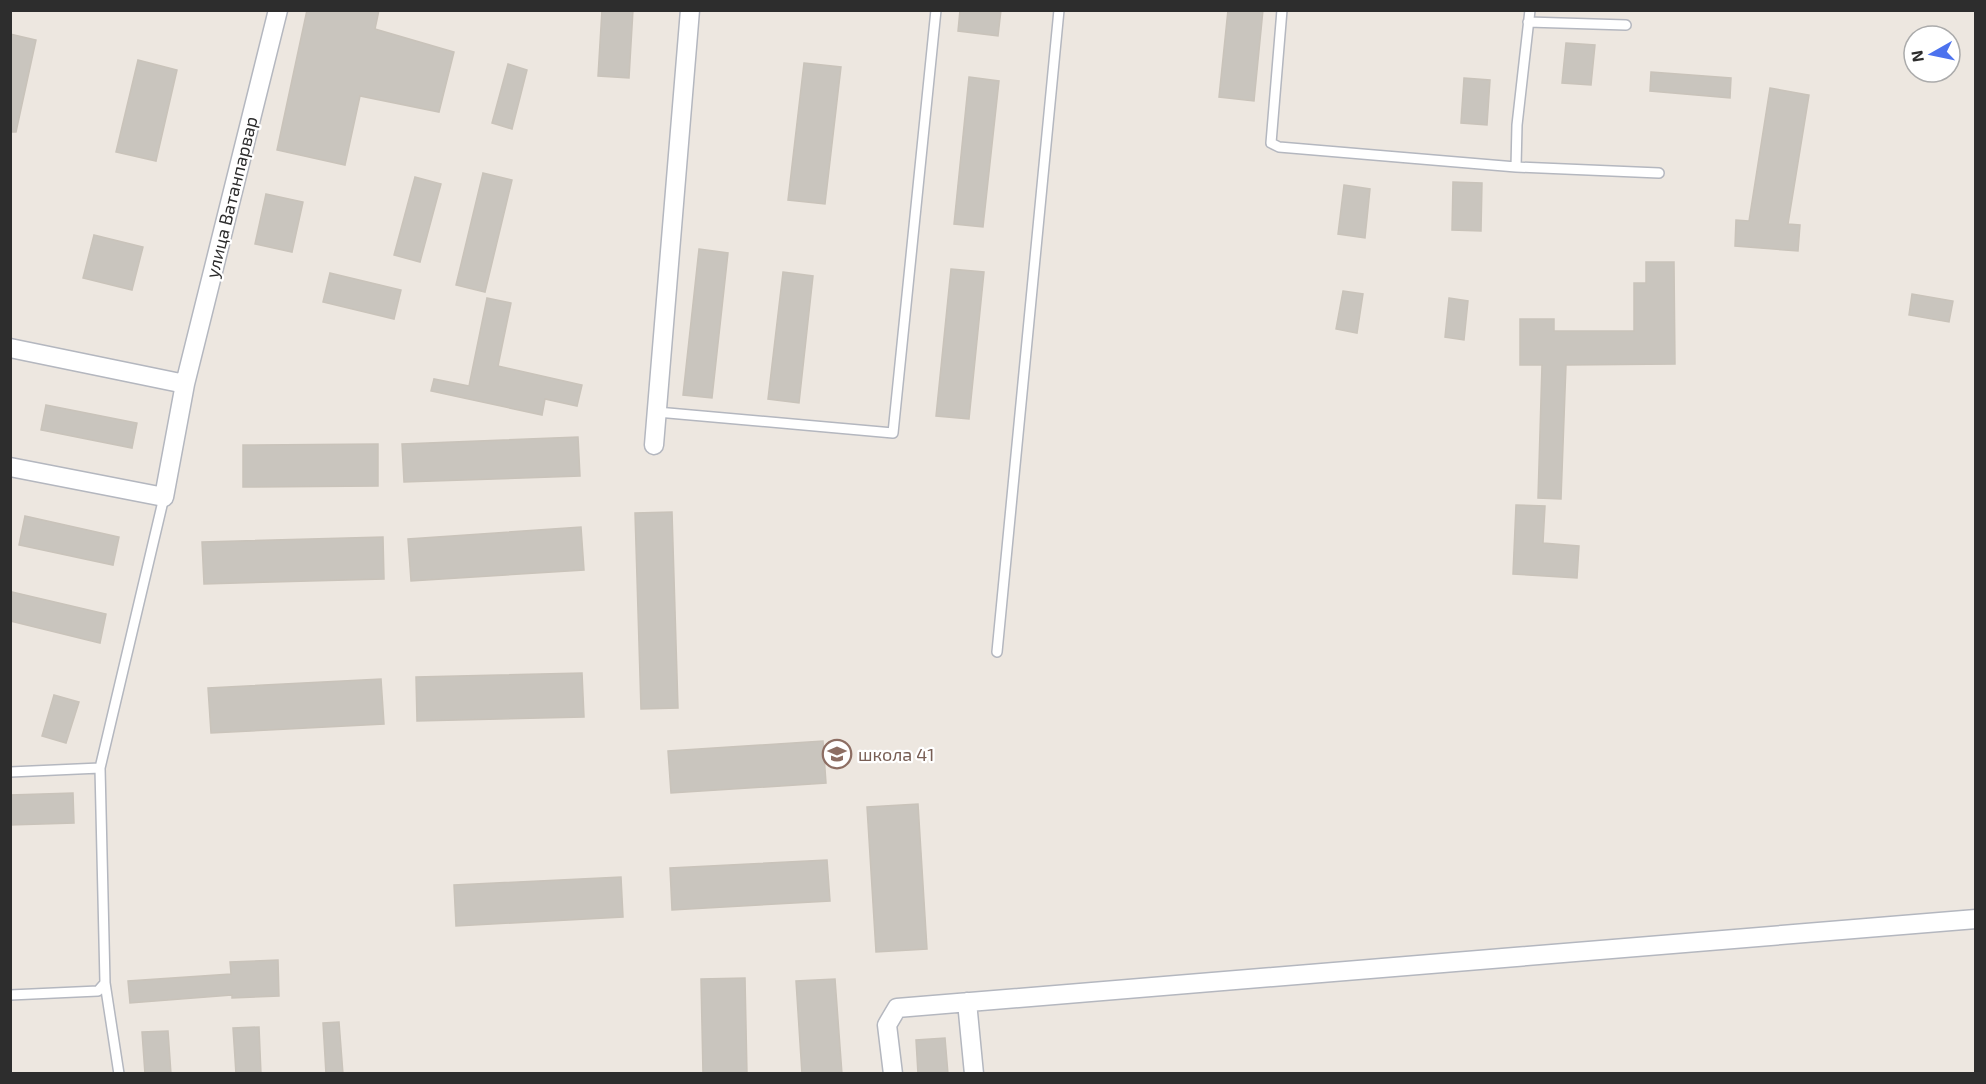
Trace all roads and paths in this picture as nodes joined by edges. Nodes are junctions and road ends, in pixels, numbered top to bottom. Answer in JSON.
{"nodes":[{"id":1,"x":278,"y":10,"type":"edge"},
{"id":2,"x":690,"y":10,"type":"edge"},
{"id":3,"x":936,"y":10,"type":"edge"},
{"id":4,"x":1059,"y":10,"type":"edge"},
{"id":5,"x":1282,"y":10,"type":"edge"},
{"id":6,"x":1530,"y":10,"type":"edge"},
{"id":7,"x":1528,"y":22,"type":"junction"},
{"id":8,"x":1626,"y":25,"type":"dead end"},
{"id":9,"x":1516,"y":167,"type":"junction"},
{"id":10,"x":1659,"y":173,"type":"dead end"},
{"id":11,"x":10,"y":348,"type":"edge"},
{"id":12,"x":185,"y":384,"type":"junction"},
{"id":13,"x":657,"y":412,"type":"junction"},
{"id":14,"x":654,"y":446,"type":"dead end"},
{"id":15,"x":10,"y":467,"type":"edge"},
{"id":16,"x":164,"y":498,"type":"junction"},
{"id":17,"x":997,"y":652,"type":"dead end"},
{"id":18,"x":100,"y":768,"type":"junction"},
{"id":19,"x":10,"y":772,"type":"edge"},
{"id":20,"x":1976,"y":919,"type":"edge"},
{"id":21,"x":105,"y":983,"type":"junction"},
{"id":22,"x":10,"y":995,"type":"edge"},
{"id":23,"x":967,"y":1002,"type":"junction"},
{"id":24,"x":118,"y":1074,"type":"edge"},
{"id":25,"x":893,"y":1074,"type":"edge"},
{"id":26,"x":974,"y":1074,"type":"edge"}],
"edges":[{"from":1,"to":12,"type":"street","name":"улица Ватанпарвар"},
{"from":2,"to":13,"type":"street"},
{"from":3,"to":13,"type":"lane"},
{"from":4,"to":17,"type":"lane"},
{"from":5,"to":9,"type":"lane"},
{"from":6,"to":7,"type":"lane"},
{"from":7,"to":8,"type":"lane"},
{"from":7,"to":9,"type":"lane"},
{"from":9,"to":10,"type":"lane"},
{"from":11,"to":12,"type":"street"},
{"from":12,"to":16,"type":"street","name":"улица Ватанпарвар"},
{"from":13,"to":14,"type":"street"},
{"from":15,"to":16,"type":"street"},
{"from":16,"to":18,"type":"lane"},
{"from":18,"to":19,"type":"lane"},
{"from":18,"to":21,"type":"lane"},
{"from":20,"to":23,"type":"street"},
{"from":21,"to":22,"type":"lane"},
{"from":21,"to":24,"type":"lane"},
{"from":23,"to":25,"type":"street"},
{"from":23,"to":26,"type":"street"}]}
